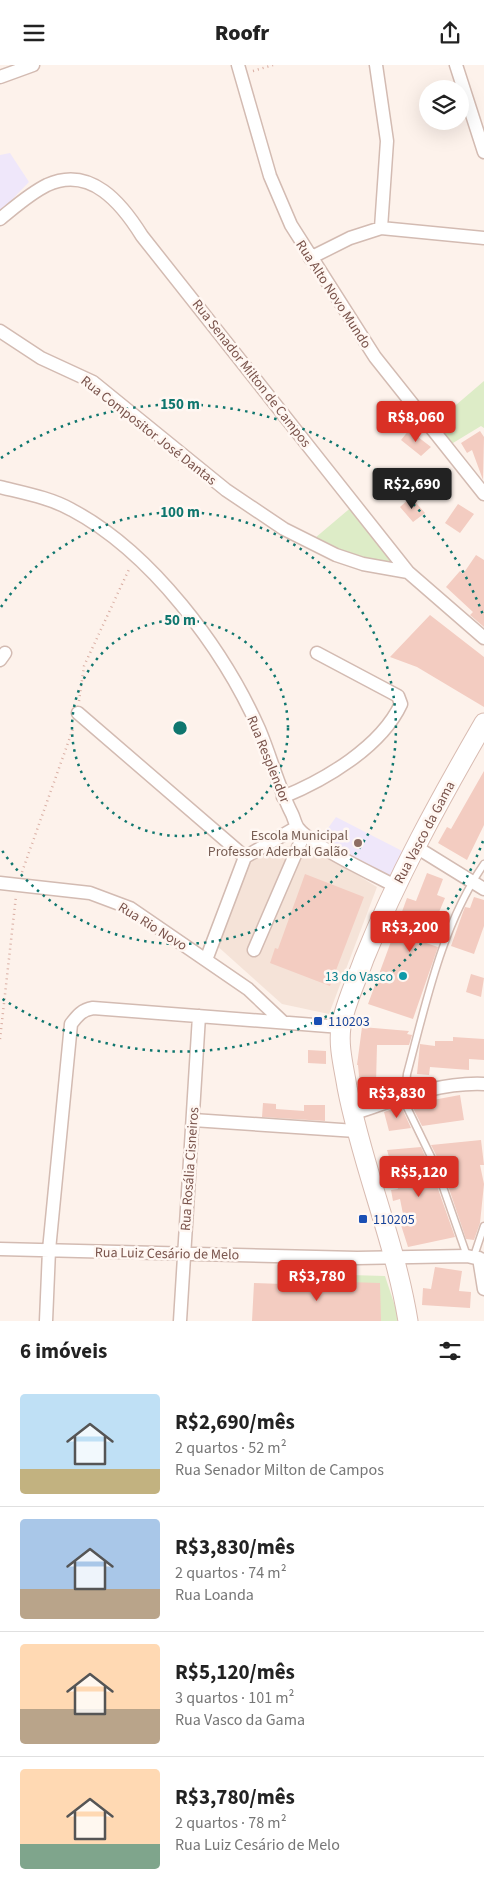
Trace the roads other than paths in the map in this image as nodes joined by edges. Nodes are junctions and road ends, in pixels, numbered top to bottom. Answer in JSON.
{"nodes":[{"id":1,"x":33,"y":65,"type":"edge"},
{"id":2,"x":376,"y":65,"type":"edge"},
{"id":3,"x":456,"y":65,"type":"edge"},
{"id":4,"x":240,"y":70,"type":"edge"},
{"id":5,"x":0,"y":77,"type":"edge"},
{"id":6,"x":484,"y":152,"type":"edge"},
{"id":7,"x":0,"y":219,"type":"edge"},
{"id":8,"x":381,"y":229,"type":"junction"},
{"id":9,"x":484,"y":238,"type":"edge"},
{"id":10,"x":310,"y":258,"type":"junction"},
{"id":11,"x":0,"y":331,"type":"edge"},
{"id":12,"x":0,"y":487,"type":"edge"},
{"id":13,"x":484,"y":494,"type":"edge"},
{"id":14,"x":408,"y":572,"type":"junction"},
{"id":15,"x":484,"y":638,"type":"edge"},
{"id":16,"x":317,"y":653,"type":"dead end"},
{"id":17,"x":78,"y":713,"type":"road end"},
{"id":18,"x":484,"y":723,"type":"edge"},
{"id":19,"x":283,"y":797,"type":"junction"},
{"id":20,"x":300,"y":830,"type":"junction"},
{"id":21,"x":416,"y":847,"type":"junction"},
{"id":22,"x":245,"y":857,"type":"junction"},
{"id":23,"x":484,"y":864,"type":"edge"},
{"id":24,"x":471,"y":882,"type":"junction"},
{"id":25,"x":0,"y":883,"type":"edge"},
{"id":26,"x":395,"y":886,"type":"junction"},
{"id":27,"x":484,"y":889,"type":"edge"},
{"id":28,"x":254,"y":950,"type":"dead end"},
{"id":29,"x":206,"y":959,"type":"junction"},
{"id":30,"x":199,"y":1016,"type":"junction"},
{"id":31,"x":283,"y":1022,"type":"junction"},
{"id":32,"x":341,"y":1027,"type":"junction"},
{"id":33,"x":484,"y":1084,"type":"edge"},
{"id":34,"x":404,"y":1096,"type":"junction"},
{"id":35,"x":193,"y":1120,"type":"junction"},
{"id":36,"x":354,"y":1123,"type":"junction"},
{"id":37,"x":484,"y":1226,"type":"edge"},
{"id":38,"x":0,"y":1249,"type":"edge"},
{"id":39,"x":49,"y":1250,"type":"junction"},
{"id":40,"x":183,"y":1253,"type":"junction"},
{"id":41,"x":476,"y":1258,"type":"edge"},
{"id":42,"x":394,"y":1259,"type":"junction"},
{"id":43,"x":484,"y":1289,"type":"edge"},
{"id":44,"x":46,"y":1321,"type":"edge"},
{"id":45,"x":180,"y":1321,"type":"edge"},
{"id":46,"x":408,"y":1321,"type":"edge"}],
"edges":[{"from":1,"to":5,"type":"street"},
{"from":2,"to":8,"type":"street"},
{"from":3,"to":6,"type":"street"},
{"from":4,"to":10,"type":"street","name":"Rua Alto Novo Mundo"},
{"from":7,"to":14,"type":"street","name":"Rua Senador Milton de Campos"},
{"from":8,"to":9,"type":"street"},
{"from":8,"to":10,"type":"street"},
{"from":10,"to":13,"type":"street","name":"Rua Alto Novo Mundo"},
{"from":11,"to":14,"type":"street","name":"Rua Compositor José Dantas"},
{"from":12,"to":19,"type":"street","name":"Rua Resplendor"},
{"from":14,"to":15,"type":"street","name":"Rua Senador Milton de Campos"},
{"from":16,"to":19,"type":"street"},
{"from":17,"to":22,"type":"street"},
{"from":18,"to":21,"type":"main road","name":"Rua Vasco da Gama"},
{"from":19,"to":20,"type":"street","name":"Rua Resplendor"},
{"from":20,"to":22,"type":"street"},
{"from":20,"to":26,"type":"street"},
{"from":20,"to":28,"type":"street"},
{"from":21,"to":24,"type":"street"},
{"from":21,"to":26,"type":"main road","name":"Rua Vasco da Gama"},
{"from":22,"to":29,"type":"street"},
{"from":23,"to":24,"type":"lane"},
{"from":24,"to":27,"type":"street"},
{"from":24,"to":34,"type":"lane"},
{"from":25,"to":29,"type":"street","name":"Rua Rio Novo"},
{"from":26,"to":32,"type":"main road","name":"Rua Vasco da Gama"},
{"from":29,"to":31,"type":"street","name":"Rua Rio Novo"},
{"from":30,"to":31,"type":"street"},
{"from":30,"to":35,"type":"street","name":"Rua Rosália Cisneiros"},
{"from":30,"to":39,"type":"street"},
{"from":31,"to":32,"type":"street"},
{"from":32,"to":36,"type":"main road","name":"Rua Vasco da Gama"},
{"from":33,"to":34,"type":"street"},
{"from":34,"to":36,"type":"street"},
{"from":34,"to":41,"type":"lane"},
{"from":35,"to":36,"type":"street"},
{"from":35,"to":40,"type":"street","name":"Rua Rosália Cisneiros"},
{"from":36,"to":42,"type":"main road","name":"Rua Vasco da Gama"},
{"from":37,"to":41,"type":"lane"},
{"from":38,"to":39,"type":"street","name":"Rua Luiz Cesário de Melo"},
{"from":39,"to":40,"type":"street","name":"Rua Luiz Cesário de Melo"},
{"from":39,"to":44,"type":"street"},
{"from":40,"to":42,"type":"street","name":"Rua Luiz Cesário de Melo"},
{"from":40,"to":45,"type":"street","name":"Rua Rosália Cisneiros"},
{"from":41,"to":42,"type":"street","name":"Rua Luiz Cesário de Melo"},
{"from":41,"to":43,"type":"street"},
{"from":42,"to":46,"type":"main road","name":"Rua Vasco da Gama"}]}
